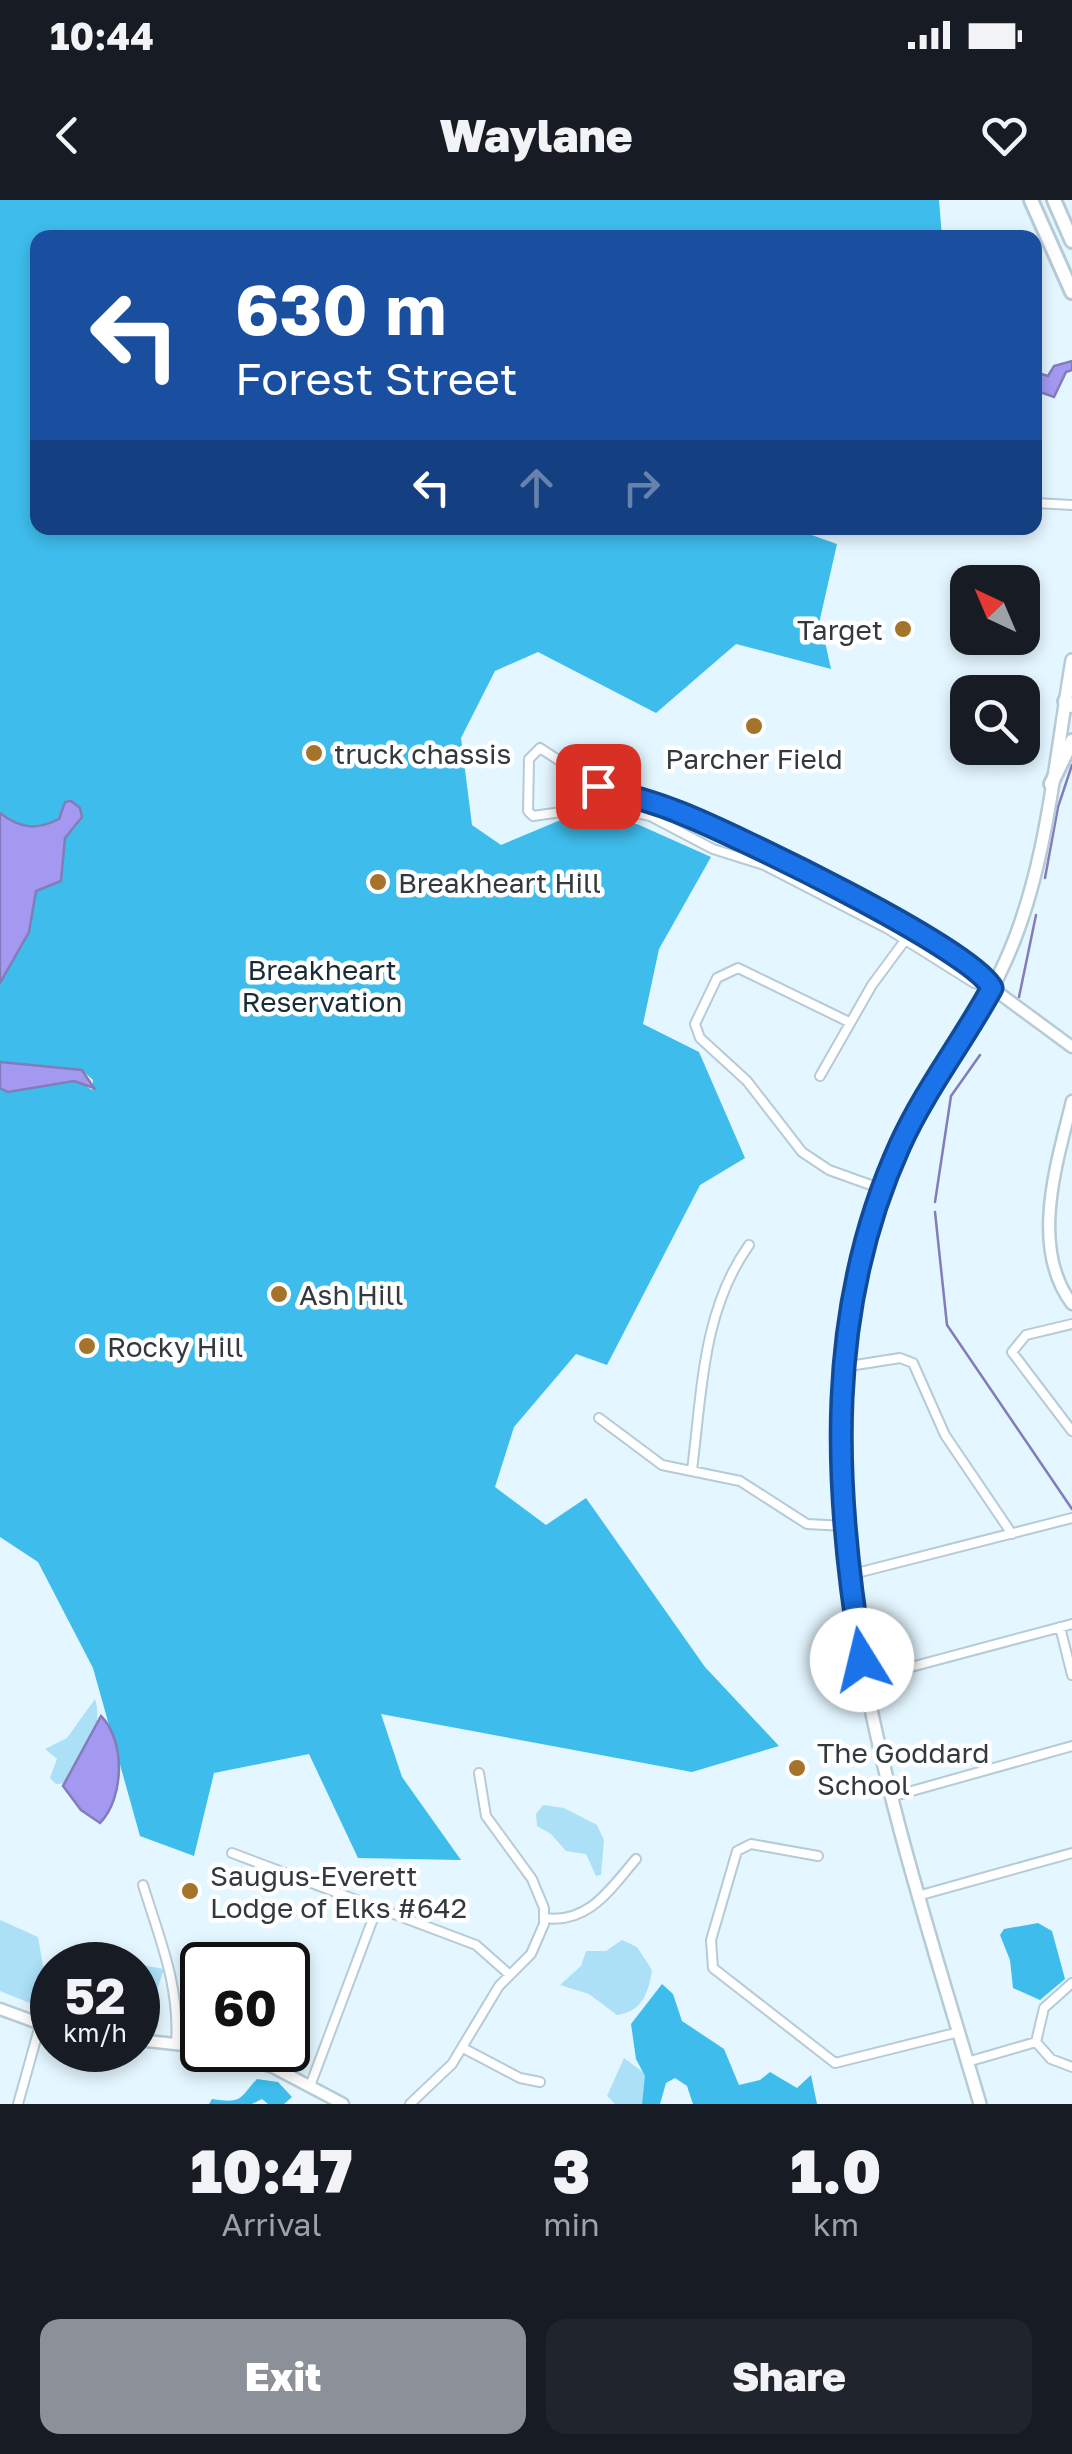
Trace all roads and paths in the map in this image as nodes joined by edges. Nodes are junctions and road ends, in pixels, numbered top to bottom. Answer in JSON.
{"nodes":[{"id":1,"x":1031,"y":200,"type":"edge"},
{"id":2,"x":1054,"y":200,"type":"edge"},
{"id":3,"x":1072,"y":241,"type":"edge"},
{"id":4,"x":1072,"y":292,"type":"edge"},
{"id":5,"x":1042,"y":503,"type":"edge"},
{"id":6,"x":1072,"y":505,"type":"edge"},
{"id":7,"x":1072,"y":660,"type":"edge"},
{"id":8,"x":1070,"y":702,"type":"edge"},
{"id":9,"x":1072,"y":741,"type":"edge"},
{"id":10,"x":1051,"y":784,"type":"junction"},
{"id":11,"x":618,"y":793,"type":"junction"},
{"id":12,"x":615,"y":806,"type":"junction"},
{"id":13,"x":695,"y":819,"type":"junction"},
{"id":14,"x":687,"y":834,"type":"junction"},
{"id":15,"x":906,"y":939,"type":"junction"},
{"id":16,"x":992,"y":988,"type":"junction"},
{"id":17,"x":849,"y":1022,"type":"junction"},
{"id":18,"x":1072,"y":1047,"type":"edge"},
{"id":19,"x":820,"y":1076,"type":"dead end"},
{"id":20,"x":1072,"y":1100,"type":"edge"},
{"id":21,"x":882,"y":1189,"type":"junction"},
{"id":22,"x":749,"y":1244,"type":"dead end"},
{"id":23,"x":1072,"y":1304,"type":"edge"},
{"id":24,"x":1072,"y":1324,"type":"edge"},
{"id":25,"x":842,"y":1367,"type":"junction"},
{"id":26,"x":599,"y":1418,"type":"dead end"},
{"id":27,"x":1072,"y":1431,"type":"edge"},
{"id":28,"x":692,"y":1470,"type":"junction"},
{"id":29,"x":1072,"y":1518,"type":"edge"},
{"id":30,"x":844,"y":1526,"type":"junction"},
{"id":31,"x":1012,"y":1534,"type":"junction"},
{"id":32,"x":849,"y":1575,"type":"junction"},
{"id":33,"x":1072,"y":1624,"type":"edge"},
{"id":34,"x":1060,"y":1627,"type":"junction"},
{"id":35,"x":1072,"y":1675,"type":"edge"},
{"id":36,"x":866,"y":1680,"type":"junction"},
{"id":37,"x":1072,"y":1746,"type":"edge"},
{"id":38,"x":479,"y":1773,"type":"dead end"},
{"id":39,"x":894,"y":1796,"type":"junction"},
{"id":40,"x":232,"y":1853,"type":"dead end"},
{"id":41,"x":1072,"y":1854,"type":"edge"},
{"id":42,"x":818,"y":1856,"type":"dead end"},
{"id":43,"x":636,"y":1859,"type":"dead end"},
{"id":44,"x":144,"y":1885,"type":"dead end"},
{"id":45,"x":921,"y":1896,"type":"junction"},
{"id":46,"x":377,"y":1908,"type":"junction"},
{"id":47,"x":545,"y":1918,"type":"junction"},
{"id":48,"x":510,"y":1975,"type":"junction"},
{"id":49,"x":1072,"y":1983,"type":"edge"},
{"id":50,"x":0,"y":2009,"type":"edge"},
{"id":51,"x":30,"y":2021,"type":"edge"},
{"id":52,"x":959,"y":2032,"type":"junction"},
{"id":53,"x":160,"y":2042,"type":"edge"},
{"id":54,"x":1036,"y":2042,"type":"junction"},
{"id":55,"x":176,"y":2044,"type":"junction"},
{"id":56,"x":180,"y":2044,"type":"edge"},
{"id":57,"x":463,"y":2048,"type":"junction"},
{"id":58,"x":30,"y":2061,"type":"edge"},
{"id":59,"x":967,"y":2062,"type":"junction"},
{"id":60,"x":1072,"y":2067,"type":"edge"},
{"id":61,"x":281,"y":2072,"type":"edge"},
{"id":62,"x":540,"y":2082,"type":"dead end"},
{"id":63,"x":310,"y":2086,"type":"junction"},
{"id":64,"x":18,"y":2104,"type":"edge"},
{"id":65,"x":343,"y":2104,"type":"edge"},
{"id":66,"x":410,"y":2104,"type":"edge"},
{"id":67,"x":980,"y":2104,"type":"edge"}],
"edges":[{"from":1,"to":4,"type":"highway"},
{"from":2,"to":3,"type":"highway"},
{"from":5,"to":6,"type":"street"},
{"from":7,"to":8,"type":"main road"},
{"from":8,"to":10,"type":"main road"},
{"from":9,"to":10,"type":"highway"},
{"from":10,"to":16,"type":"main road"},
{"from":11,"to":12,"type":"street"},
{"from":11,"to":12,"type":"street"},
{"from":11,"to":13,"type":"street"},
{"from":12,"to":14,"type":"street"},
{"from":13,"to":14,"type":"street"},
{"from":13,"to":16,"type":"street"},
{"from":14,"to":15,"type":"street"},
{"from":15,"to":16,"type":"street"},
{"from":15,"to":17,"type":"street"},
{"from":16,"to":18,"type":"street"},
{"from":16,"to":21,"type":"main road"},
{"from":17,"to":19,"type":"street"},
{"from":17,"to":21,"type":"street"},
{"from":20,"to":23,"type":"street"},
{"from":21,"to":25,"type":"main road"},
{"from":22,"to":28,"type":"street"},
{"from":24,"to":27,"type":"street"},
{"from":25,"to":30,"type":"main road"},
{"from":25,"to":31,"type":"street"},
{"from":26,"to":28,"type":"street"},
{"from":28,"to":30,"type":"street"},
{"from":29,"to":31,"type":"street"},
{"from":30,"to":32,"type":"main road"},
{"from":31,"to":32,"type":"street"},
{"from":32,"to":36,"type":"main road"},
{"from":33,"to":34,"type":"street"},
{"from":34,"to":35,"type":"street"},
{"from":34,"to":36,"type":"street"},
{"from":36,"to":39,"type":"main road"},
{"from":37,"to":39,"type":"street"},
{"from":38,"to":47,"type":"street"},
{"from":39,"to":45,"type":"main road"},
{"from":40,"to":46,"type":"street"},
{"from":41,"to":45,"type":"street"},
{"from":42,"to":52,"type":"street"},
{"from":43,"to":47,"type":"street"},
{"from":44,"to":55,"type":"street"},
{"from":45,"to":52,"type":"main road"},
{"from":46,"to":48,"type":"street"},
{"from":46,"to":63,"type":"street"},
{"from":47,"to":48,"type":"street"},
{"from":48,"to":57,"type":"street"},
{"from":49,"to":54,"type":"street"},
{"from":50,"to":51,"type":"street"},
{"from":52,"to":59,"type":"main road"},
{"from":53,"to":55,"type":"street"},
{"from":54,"to":59,"type":"street"},
{"from":54,"to":60,"type":"street"},
{"from":55,"to":56,"type":"street"},
{"from":57,"to":62,"type":"street"},
{"from":57,"to":66,"type":"street"},
{"from":58,"to":64,"type":"street"},
{"from":59,"to":67,"type":"main road"},
{"from":61,"to":63,"type":"street"},
{"from":63,"to":65,"type":"street"}]}
